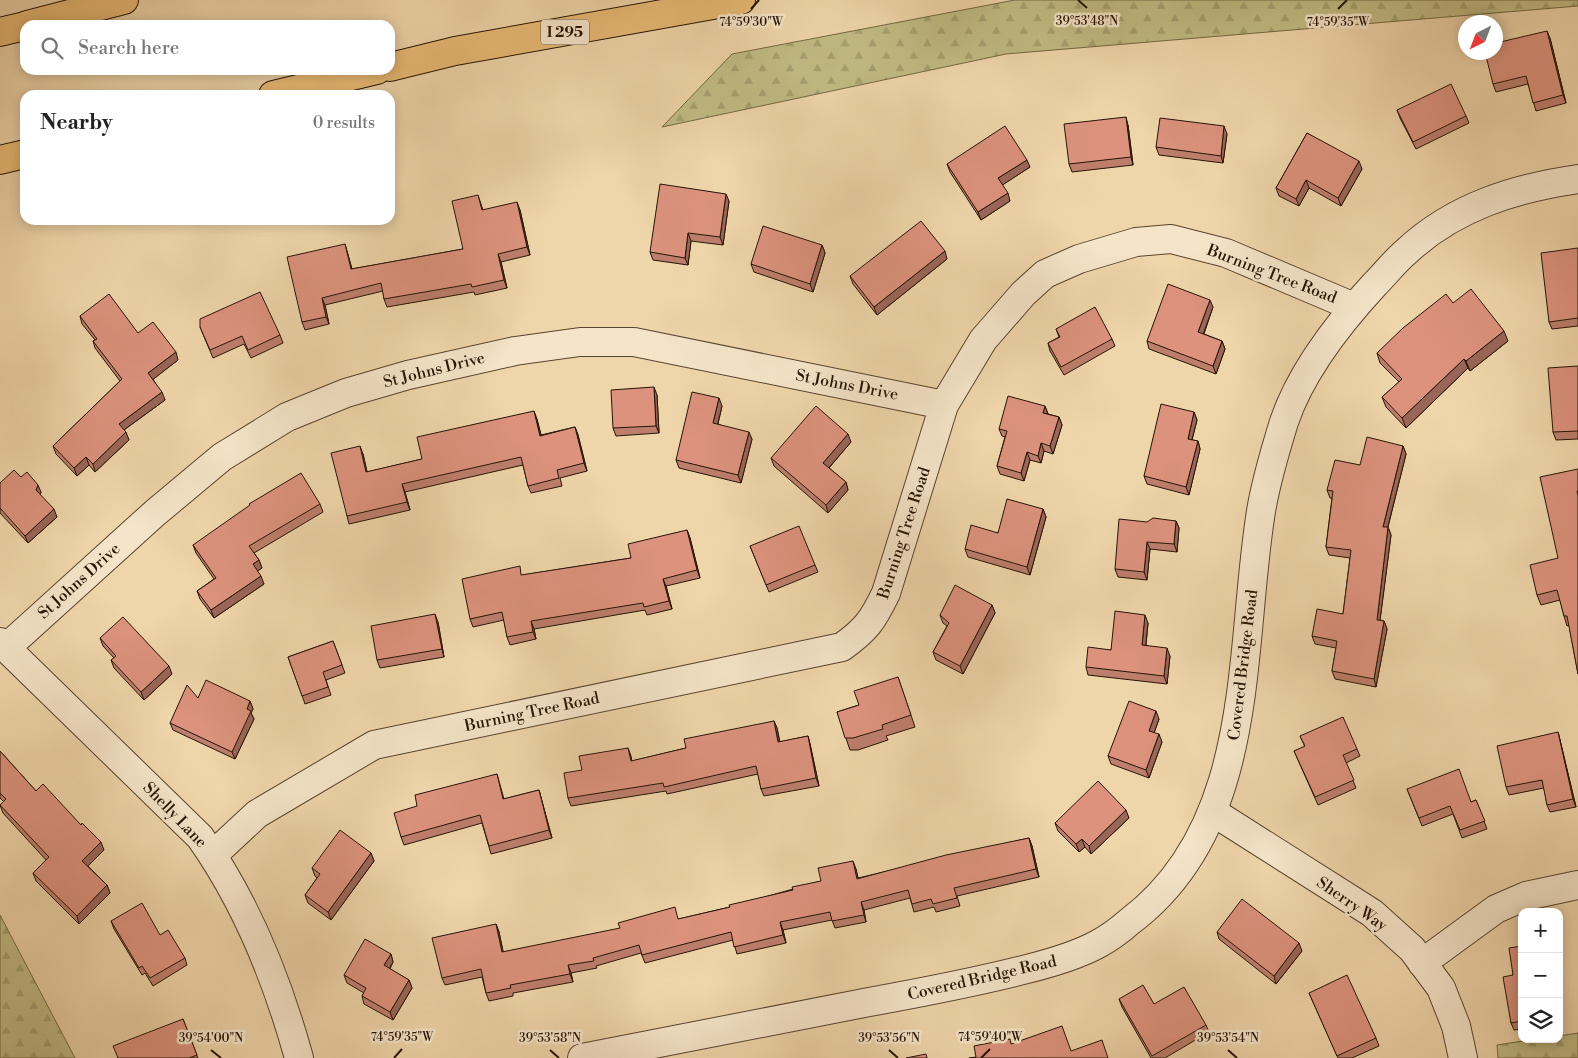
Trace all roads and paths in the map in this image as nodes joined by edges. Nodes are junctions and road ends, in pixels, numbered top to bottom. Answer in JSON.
{"nodes":[{"id":1,"x":124,"y":0,"type":"edge"},
{"id":2,"x":741,"y":0,"type":"edge"},
{"id":3,"x":46,"y":20,"type":"edge"},
{"id":4,"x":20,"y":27,"type":"edge"},
{"id":5,"x":0,"y":32,"type":"edge"},
{"id":6,"x":395,"y":66,"type":"edge"},
{"id":7,"x":356,"y":75,"type":"edge"},
{"id":8,"x":293,"y":90,"type":"edge"},
{"id":9,"x":20,"y":155,"type":"edge"},
{"id":10,"x":0,"y":160,"type":"edge"},
{"id":11,"x":1578,"y":179,"type":"edge"},
{"id":12,"x":1354,"y":307,"type":"junction"},
{"id":13,"x":944,"y":405,"type":"junction"},
{"id":14,"x":3,"y":645,"type":"edge"},
{"id":15,"x":1213,"y":812,"type":"junction"},
{"id":16,"x":213,"y":855,"type":"junction"},
{"id":17,"x":1578,"y":884,"type":"edge"},
{"id":18,"x":1422,"y":964,"type":"junction"},
{"id":19,"x":299,"y":1058,"type":"edge"},
{"id":20,"x":582,"y":1058,"type":"edge"},
{"id":21,"x":1463,"y":1058,"type":"edge"}],
"edges":[{"from":1,"to":3,"type":"highway"},
{"from":2,"to":6,"type":"highway","number":"I 295"},
{"from":4,"to":5,"type":"highway"},
{"from":7,"to":8,"type":"highway"},
{"from":9,"to":10,"type":"highway"},
{"from":11,"to":12,"type":"street","name":"Covered Bridge Road"},
{"from":12,"to":13,"type":"street","name":"Burning Tree Road"},
{"from":12,"to":15,"type":"street","name":"Covered Bridge Road"},
{"from":13,"to":14,"type":"street","name":"St Johns Drive"},
{"from":13,"to":16,"type":"street","name":"Burning Tree Road"},
{"from":14,"to":16,"type":"street","name":"Shelly Lane"},
{"from":15,"to":18,"type":"street","name":"Sherry Way"},
{"from":15,"to":20,"type":"street","name":"Covered Bridge Road"},
{"from":16,"to":19,"type":"street","name":"Shelly Lane"},
{"from":17,"to":18,"type":"street"},
{"from":18,"to":21,"type":"street","name":"Sherry Way"}]}
